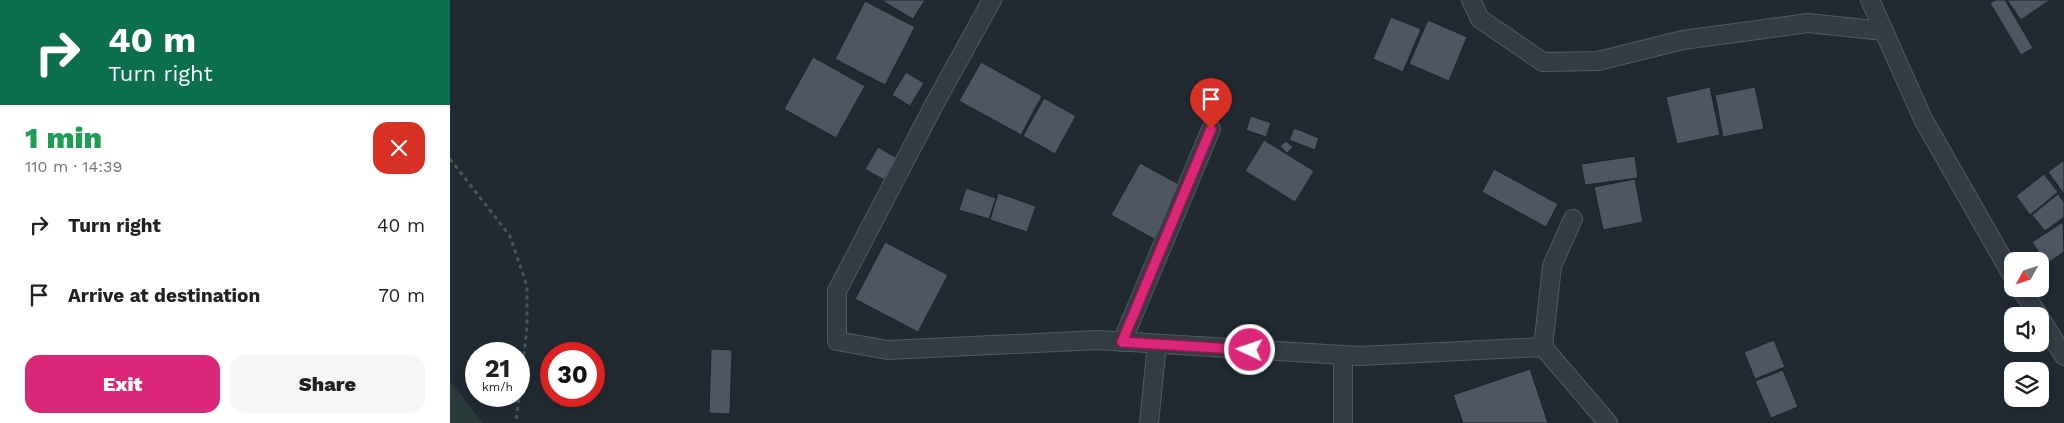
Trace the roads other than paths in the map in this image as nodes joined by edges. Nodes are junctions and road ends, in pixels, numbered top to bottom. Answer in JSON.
{"nodes":[{"id":1,"x":992,"y":0,"type":"edge"},
{"id":2,"x":1471,"y":0,"type":"edge"},
{"id":3,"x":1870,"y":0,"type":"edge"},
{"id":4,"x":1884,"y":31,"type":"junction"},
{"id":5,"x":1211,"y":129,"type":"dead end"},
{"id":6,"x":1573,"y":218,"type":"dead end"},
{"id":7,"x":2004,"y":261,"type":"edge"},
{"id":8,"x":2049,"y":333,"type":"edge"},
{"id":9,"x":1122,"y":342,"type":"junction"},
{"id":10,"x":1157,"y":344,"type":"junction"},
{"id":11,"x":1543,"y":347,"type":"junction"},
{"id":12,"x":1343,"y":355,"type":"junction"},
{"id":13,"x":2064,"y":356,"type":"edge"},
{"id":14,"x":1149,"y":423,"type":"edge"},
{"id":15,"x":1343,"y":423,"type":"edge"},
{"id":16,"x":1608,"y":423,"type":"edge"}],
"edges":[{"from":1,"to":9,"type":"street"},
{"from":2,"to":4,"type":"street"},
{"from":3,"to":4,"type":"street"},
{"from":4,"to":7,"type":"street"},
{"from":5,"to":9,"type":"street"},
{"from":6,"to":11,"type":"street"},
{"from":8,"to":13,"type":"street"},
{"from":9,"to":10,"type":"street"},
{"from":10,"to":12,"type":"street"},
{"from":10,"to":14,"type":"street"},
{"from":11,"to":12,"type":"street"},
{"from":11,"to":16,"type":"street"},
{"from":12,"to":15,"type":"street"}]}
